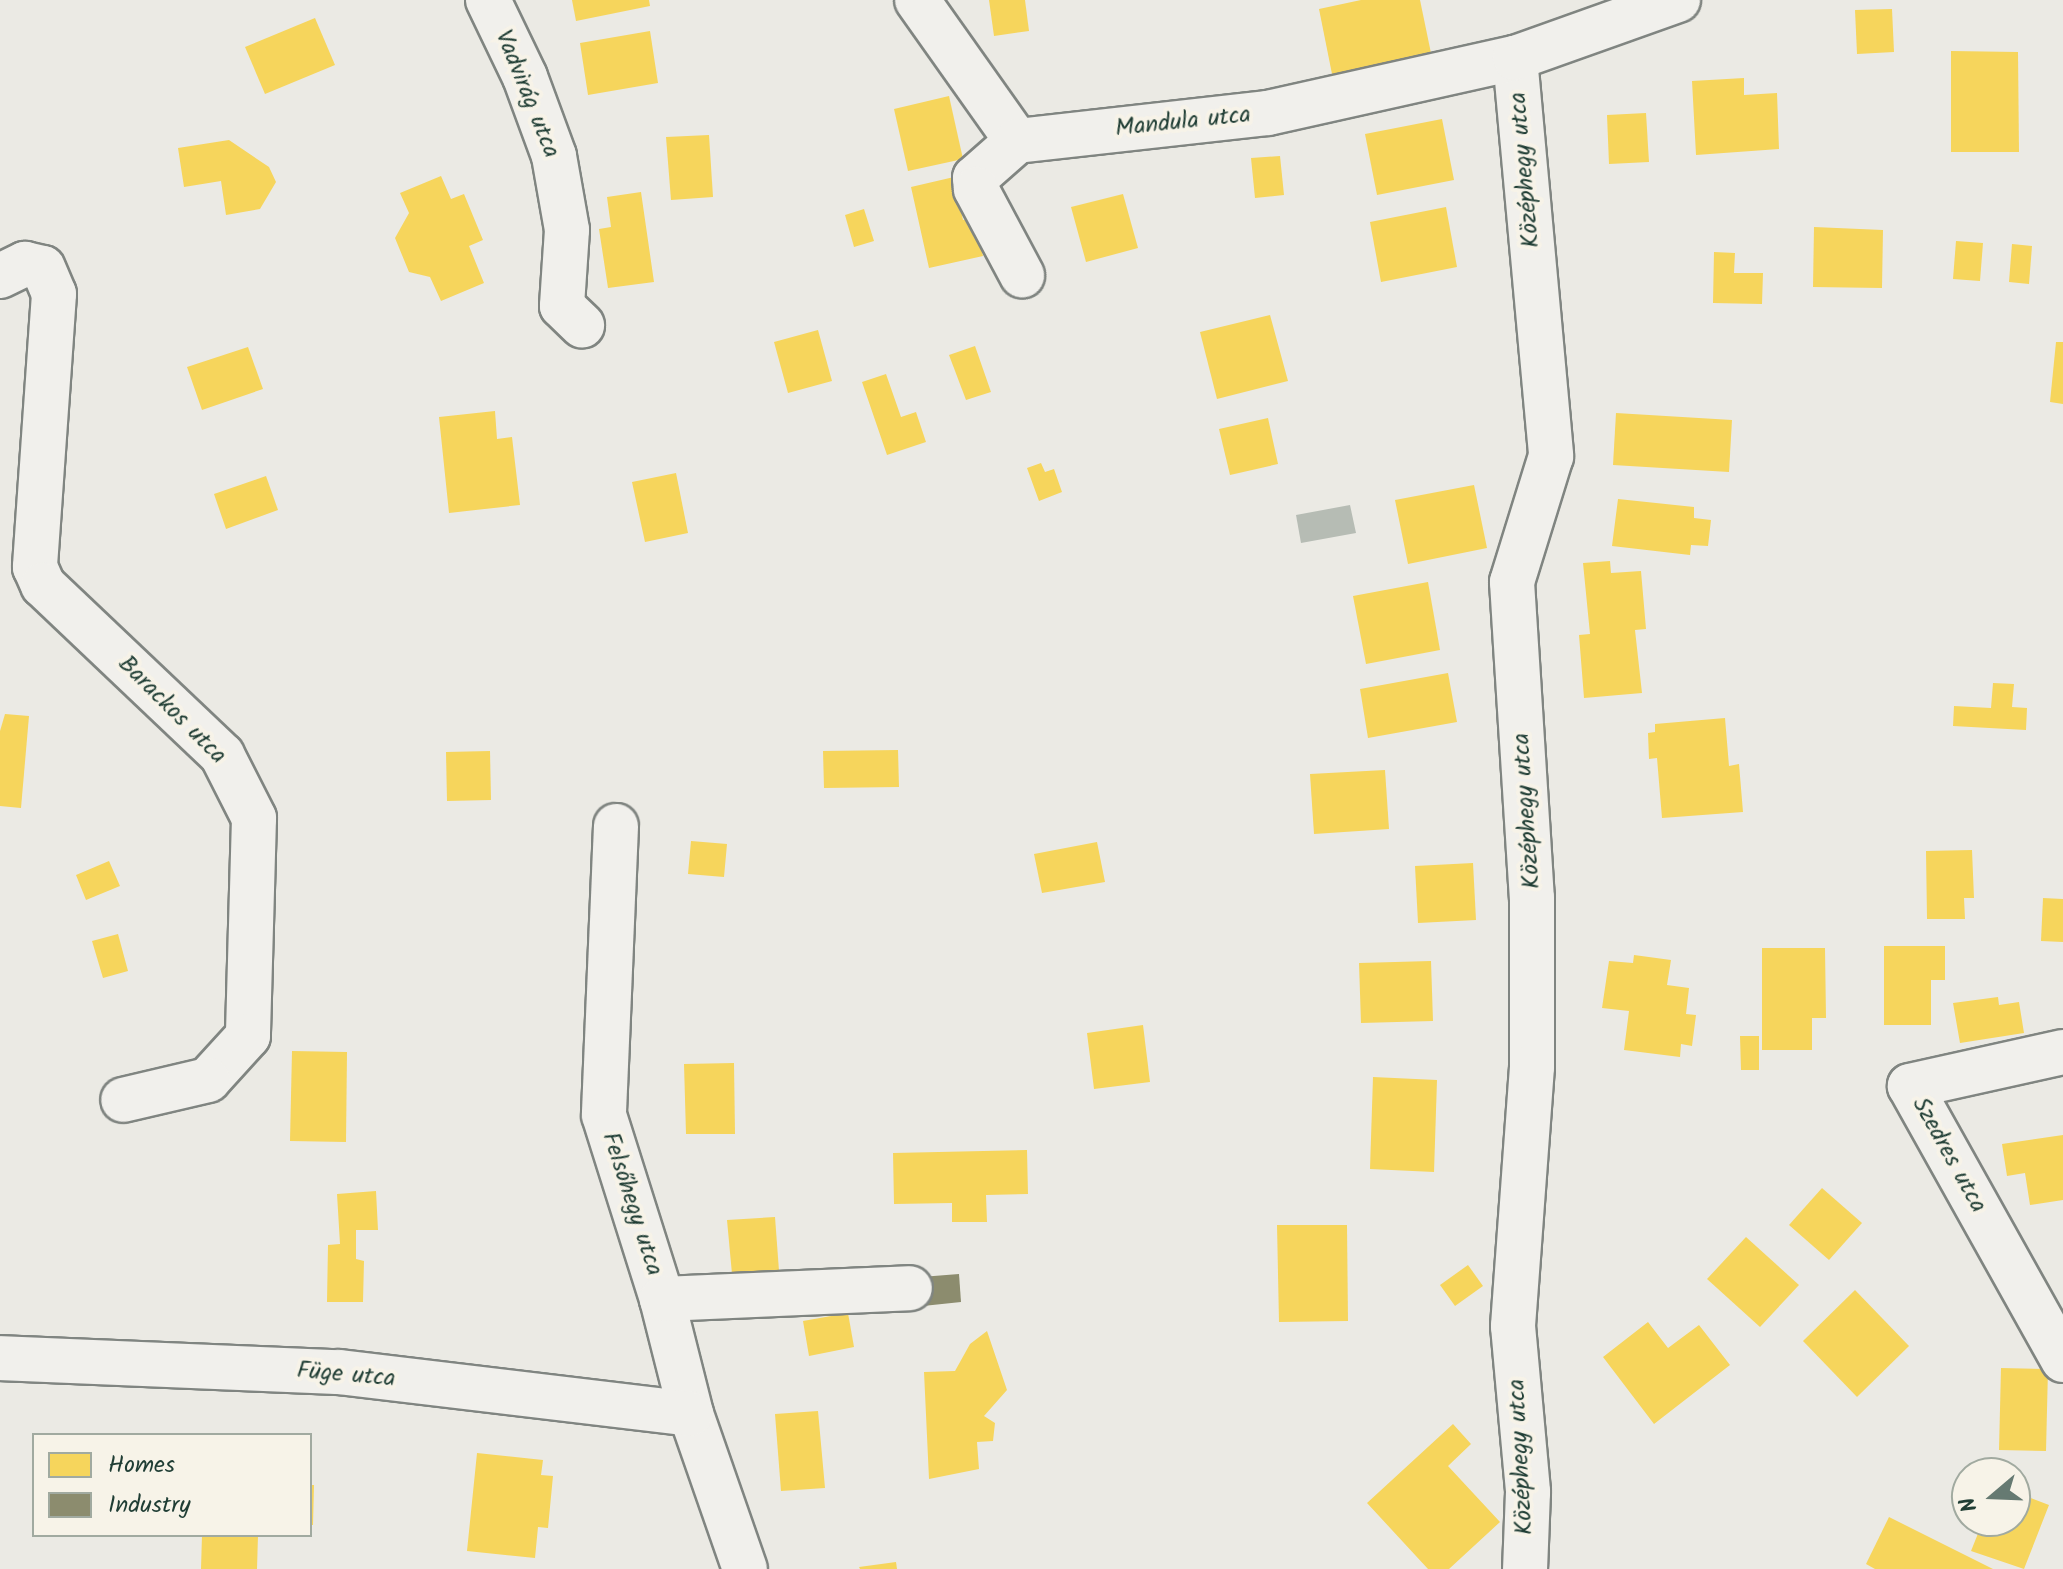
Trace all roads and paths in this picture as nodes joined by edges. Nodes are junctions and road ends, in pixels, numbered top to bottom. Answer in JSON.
{"nodes":[{"id":1,"x":488,"y":0,"type":"edge"},
{"id":2,"x":917,"y":0,"type":"edge"},
{"id":3,"x":1678,"y":0,"type":"edge"},
{"id":4,"x":1515,"y":58,"type":"junction"},
{"id":5,"x":1017,"y":141,"type":"junction"},
{"id":6,"x":1022,"y":275,"type":"dead end"},
{"id":7,"x":0,"y":276,"type":"edge"},
{"id":8,"x":582,"y":325,"type":"dead end"},
{"id":9,"x":616,"y":826,"type":"dead end"},
{"id":10,"x":2063,"y":1052,"type":"edge"},
{"id":11,"x":123,"y":1100,"type":"dead end"},
{"id":12,"x":910,"y":1288,"type":"dead end"},
{"id":13,"x":662,"y":1299,"type":"junction"},
{"id":14,"x":0,"y":1358,"type":"edge"},
{"id":15,"x":2063,"y":1360,"type":"edge"},
{"id":16,"x":691,"y":1414,"type":"junction"},
{"id":17,"x":745,"y":1569,"type":"edge"},
{"id":18,"x":1525,"y":1569,"type":"edge"}],
"edges":[{"from":1,"to":8,"type":"street","name":"Vadvirág utca"},
{"from":2,"to":5,"type":"street"},
{"from":3,"to":4,"type":"street","name":"Mandula utca"},
{"from":4,"to":5,"type":"street","name":"Mandula utca"},
{"from":4,"to":18,"type":"street","name":"Középhegy utca"},
{"from":5,"to":6,"type":"street"},
{"from":7,"to":11,"type":"street","name":"Barackos utca"},
{"from":9,"to":13,"type":"street","name":"Felsőhegy utca"},
{"from":10,"to":15,"type":"street","name":"Szedres utca"},
{"from":12,"to":13,"type":"street"},
{"from":13,"to":16,"type":"street","name":"Felsőhegy utca"},
{"from":14,"to":16,"type":"street","name":"Füge utca"},
{"from":16,"to":17,"type":"street","name":"Felsőhegy utca"}]}
